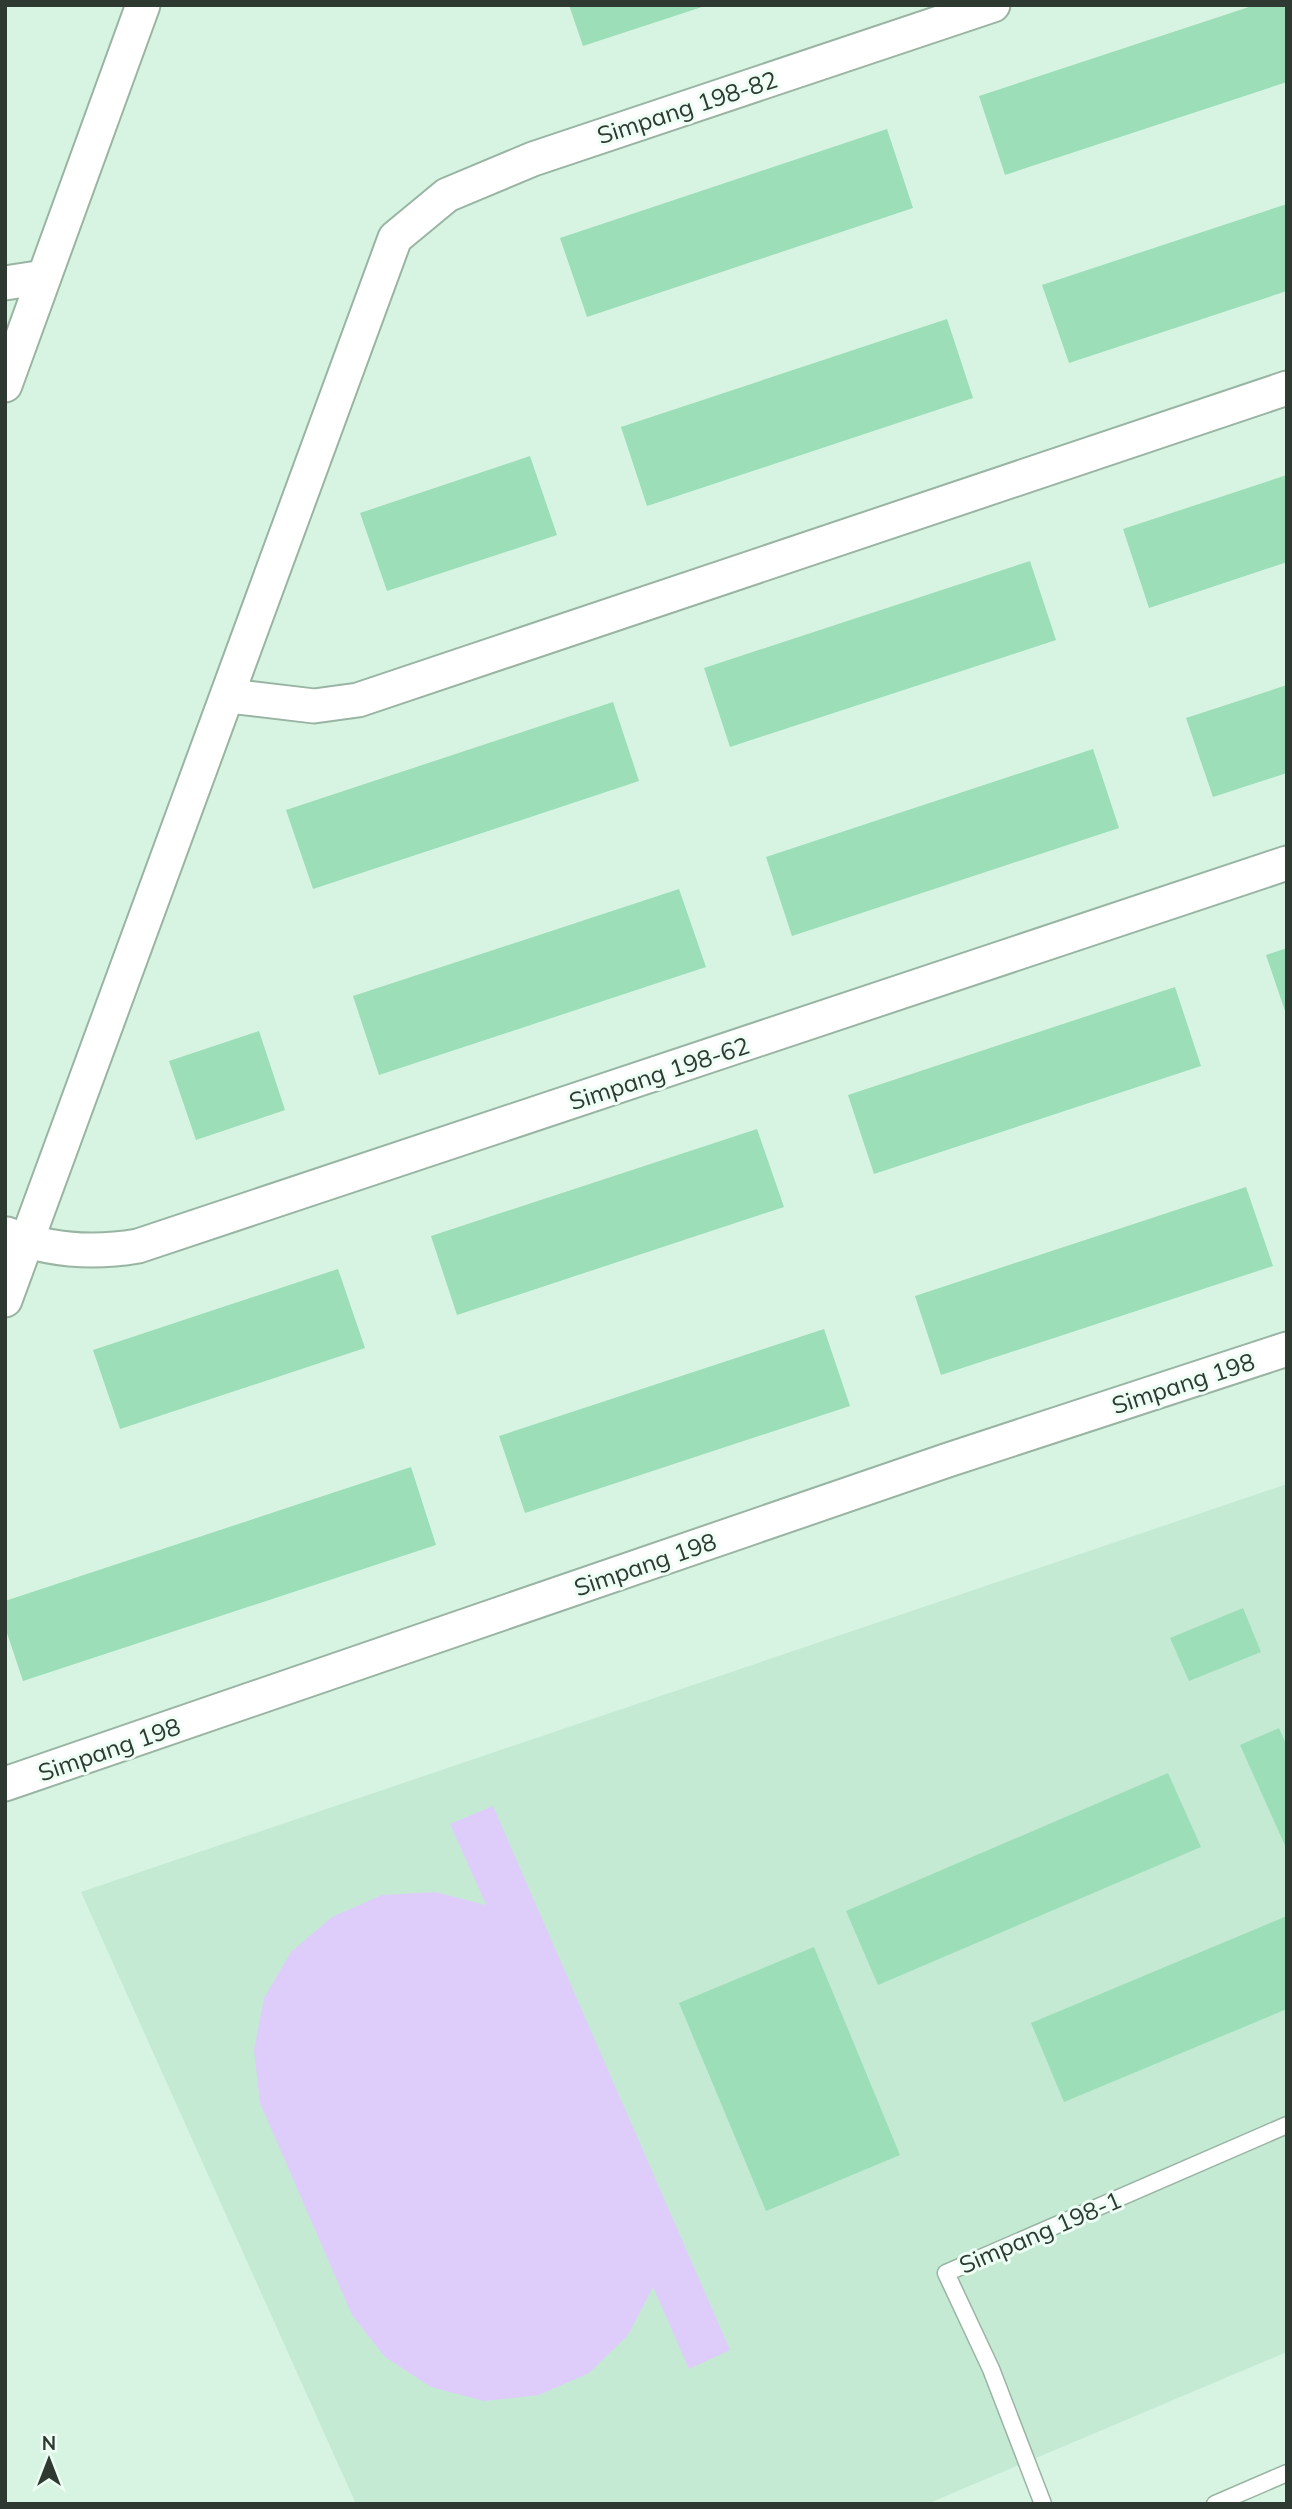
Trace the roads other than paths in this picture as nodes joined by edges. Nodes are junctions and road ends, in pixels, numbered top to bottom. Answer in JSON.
{"nodes":[{"id":1,"x":143,"y":5,"type":"edge"},
{"id":2,"x":993,"y":5,"type":"edge"},
{"id":3,"x":44,"y":276,"type":"junction"},
{"id":4,"x":5,"y":283,"type":"edge"},
{"id":5,"x":5,"y":385,"type":"edge"},
{"id":6,"x":1287,"y":388,"type":"edge"},
{"id":7,"x":229,"y":696,"type":"junction"},
{"id":8,"x":1287,"y":863,"type":"edge"},
{"id":9,"x":16,"y":1237,"type":"edge"},
{"id":10,"x":5,"y":1300,"type":"edge"},
{"id":11,"x":1287,"y":1349,"type":"edge"},
{"id":12,"x":5,"y":1784,"type":"edge"},
{"id":13,"x":1287,"y":2125,"type":"edge"},
{"id":14,"x":1287,"y":2473,"type":"edge"},
{"id":15,"x":1043,"y":2504,"type":"edge"},
{"id":16,"x":1214,"y":2504,"type":"edge"}],
"edges":[{"from":1,"to":3,"type":"street"},
{"from":2,"to":7,"type":"street","name":"Simpang 198-82"},
{"from":3,"to":4,"type":"street"},
{"from":3,"to":5,"type":"street"},
{"from":6,"to":7,"type":"street"},
{"from":7,"to":9,"type":"street"},
{"from":8,"to":9,"type":"street","name":"Simpang 198-62"},
{"from":9,"to":10,"type":"street"},
{"from":11,"to":12,"type":"street","name":"Simpang 198"},
{"from":13,"to":15,"type":"lane","name":"Simpang 198-1"},
{"from":14,"to":16,"type":"lane"}]}
